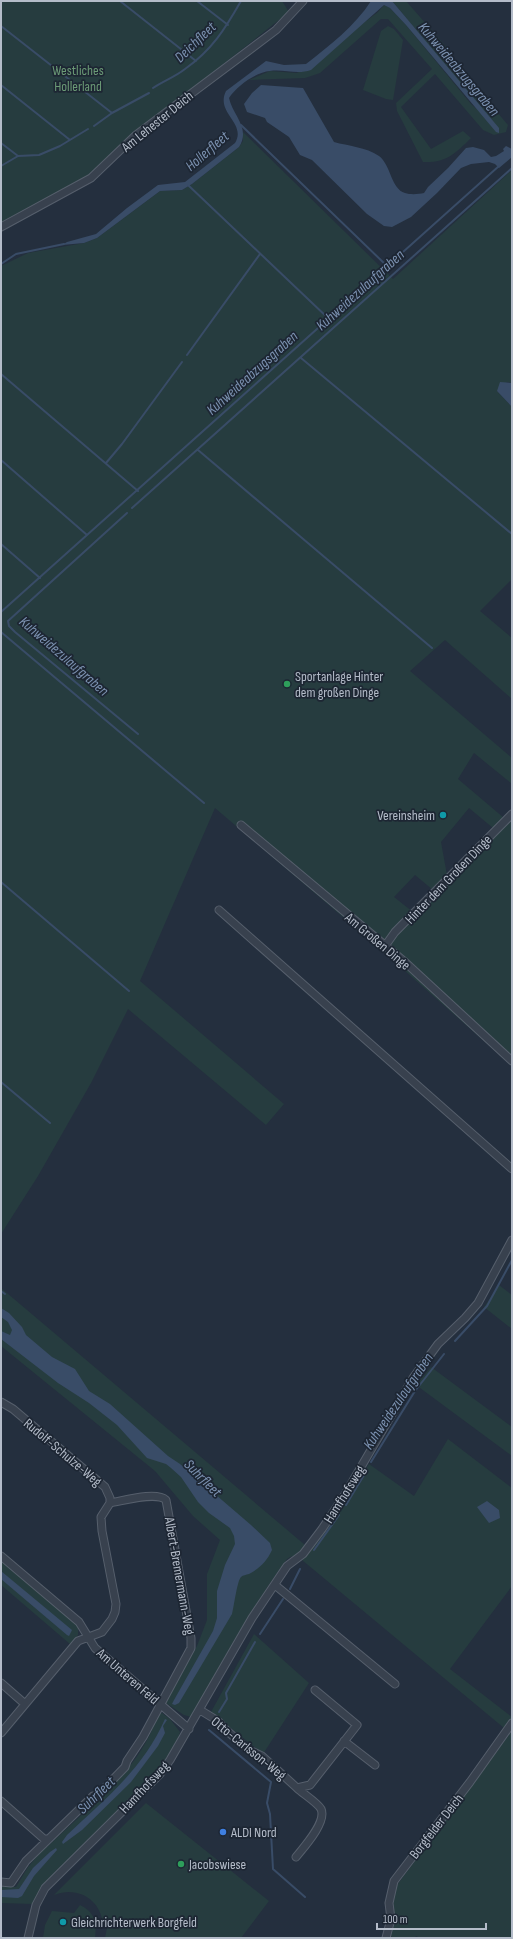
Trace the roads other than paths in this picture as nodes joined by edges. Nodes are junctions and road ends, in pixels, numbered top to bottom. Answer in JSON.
{"nodes":[{"id":1,"x":303,"y":1,"type":"edge"},
{"id":2,"x":1,"y":227,"type":"edge"},
{"id":3,"x":512,"y":814,"type":"edge"},
{"id":4,"x":240,"y":825,"type":"dead end"},
{"id":5,"x":219,"y":910,"type":"dead end"},
{"id":6,"x":385,"y":946,"type":"junction"},
{"id":7,"x":512,"y":1061,"type":"edge"},
{"id":8,"x":512,"y":1169,"type":"edge"},
{"id":9,"x":512,"y":1240,"type":"edge"},
{"id":10,"x":1,"y":1402,"type":"edge"},
{"id":11,"x":110,"y":1503,"type":"junction"},
{"id":12,"x":1,"y":1556,"type":"edge"},
{"id":13,"x":275,"y":1585,"type":"junction"},
{"id":14,"x":89,"y":1638,"type":"junction"},
{"id":15,"x":1,"y":1683,"type":"edge"},
{"id":16,"x":395,"y":1684,"type":"dead end"},
{"id":17,"x":315,"y":1690,"type":"dead end"},
{"id":18,"x":25,"y":1704,"type":"junction"},
{"id":19,"x":160,"y":1704,"type":"junction"},
{"id":20,"x":200,"y":1710,"type":"junction"},
{"id":21,"x":512,"y":1723,"type":"edge"},
{"id":22,"x":189,"y":1729,"type":"junction"},
{"id":23,"x":1,"y":1733,"type":"edge"},
{"id":24,"x":344,"y":1741,"type":"junction"},
{"id":25,"x":375,"y":1765,"type":"dead end"},
{"id":26,"x":297,"y":1788,"type":"junction"},
{"id":27,"x":1,"y":1801,"type":"edge"},
{"id":28,"x":48,"y":1839,"type":"junction"},
{"id":29,"x":296,"y":1857,"type":"dead end"},
{"id":30,"x":1,"y":1882,"type":"edge"},
{"id":31,"x":28,"y":1938,"type":"edge"},
{"id":32,"x":386,"y":1938,"type":"edge"}],
"edges":[{"from":1,"to":2,"type":"street","name":"Am Lehester Deich"},
{"from":3,"to":6,"type":"street","name":"Hinter dem Großen Dinge"},
{"from":4,"to":6,"type":"street","name":"Am Großen Dinge"},
{"from":5,"to":8,"type":"street"},
{"from":6,"to":7,"type":"street","name":"Am Großen Dinge"},
{"from":9,"to":13,"type":"street","name":"Hamfhofsweg"},
{"from":10,"to":11,"type":"street","name":"Rudolf-Schulze-Weg"},
{"from":11,"to":14,"type":"street","name":"Rudolf-Schulze-Weg"},
{"from":11,"to":19,"type":"street","name":"Albert-Bremermann-Weg"},
{"from":12,"to":14,"type":"street","name":"Am Unteren Feld"},
{"from":13,"to":16,"type":"street"},
{"from":13,"to":20,"type":"street","name":"Hamfhofsweg"},
{"from":14,"to":18,"type":"street","name":"Rudolf-Schulze-Weg"},
{"from":14,"to":19,"type":"street","name":"Am Unteren Feld"},
{"from":15,"to":18,"type":"street"},
{"from":17,"to":24,"type":"street","name":"Otto-Carlsson-Weg"},
{"from":18,"to":23,"type":"street","name":"Rudolf-Schulze-Weg"},
{"from":19,"to":22,"type":"street","name":"Am Unteren Feld"},
{"from":19,"to":28,"type":"street"},
{"from":20,"to":22,"type":"street","name":"Hamfhofsweg"},
{"from":20,"to":26,"type":"street","name":"Otto-Carlsson-Weg"},
{"from":21,"to":32,"type":"street","name":"Borgfelder Deich"},
{"from":22,"to":31,"type":"street","name":"Hamfhofsweg"},
{"from":24,"to":25,"type":"street"},
{"from":24,"to":26,"type":"street","name":"Otto-Carlsson-Weg"},
{"from":26,"to":29,"type":"street","name":"Otto-Carlsson-Weg"},
{"from":27,"to":28,"type":"street"},
{"from":28,"to":30,"type":"street"}]}
